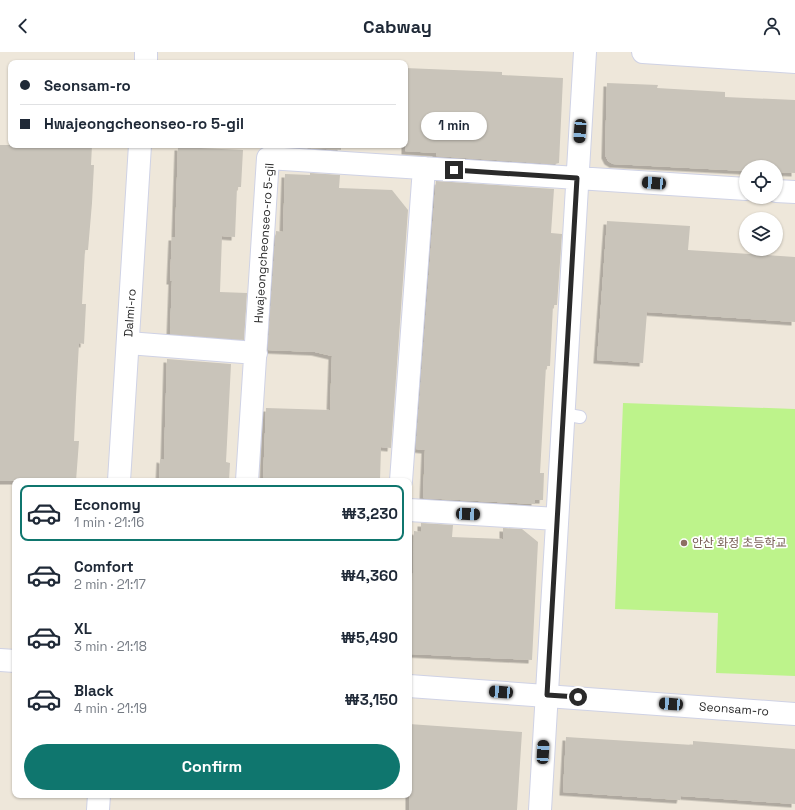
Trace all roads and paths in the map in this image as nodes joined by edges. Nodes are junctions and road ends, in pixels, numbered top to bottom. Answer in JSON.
{"nodes":[{"id":1,"x":585,"y":52,"type":"edge"},
{"id":2,"x":643,"y":52,"type":"edge"},
{"id":3,"x":795,"y":62,"type":"edge"},
{"id":4,"x":140,"y":148,"type":"edge"},
{"id":5,"x":424,"y":168,"type":"junction"},
{"id":6,"x":577,"y":178,"type":"junction"},
{"id":7,"x":739,"y":189,"type":"edge"},
{"id":8,"x":783,"y":191,"type":"edge"},
{"id":9,"x":795,"y":192,"type":"edge"},
{"id":10,"x":128,"y":343,"type":"junction"},
{"id":11,"x":256,"y":353,"type":"junction"},
{"id":12,"x":119,"y":478,"type":"edge"},
{"id":13,"x":247,"y":478,"type":"edge"},
{"id":14,"x":401,"y":478,"type":"edge"},
{"id":15,"x":412,"y":510,"type":"edge"},
{"id":16,"x":557,"y":519,"type":"junction"},
{"id":17,"x":0,"y":660,"type":"edge"},
{"id":18,"x":12,"y":661,"type":"edge"},
{"id":19,"x":412,"y":686,"type":"edge"},
{"id":20,"x":547,"y":695,"type":"junction"},
{"id":21,"x":795,"y":714,"type":"edge"},
{"id":22,"x":99,"y":798,"type":"edge"},
{"id":23,"x":98,"y":810,"type":"edge"},
{"id":24,"x":540,"y":810,"type":"edge"}],
"edges":[{"from":1,"to":6,"type":"street"},
{"from":2,"to":3,"type":"street"},
{"from":4,"to":10,"type":"street","name":"Dalmi-ro"},
{"from":5,"to":6,"type":"street","name":"Hwajeongcheonseo-ro 5-gil"},
{"from":5,"to":11,"type":"street","name":"Hwajeongcheonseo-ro 5-gil"},
{"from":5,"to":14,"type":"street"},
{"from":6,"to":7,"type":"street","name":"Hwajeongcheonseo-ro 5-gil"},
{"from":6,"to":16,"type":"street"},
{"from":8,"to":9,"type":"street"},
{"from":10,"to":11,"type":"street"},
{"from":10,"to":12,"type":"street","name":"Dalmi-ro"},
{"from":11,"to":13,"type":"street","name":"Hwajeongcheonseo-ro 5-gil"},
{"from":15,"to":16,"type":"street"},
{"from":16,"to":20,"type":"street"},
{"from":17,"to":18,"type":"street"},
{"from":19,"to":20,"type":"street","name":"Seonsam-ro"},
{"from":20,"to":21,"type":"street","name":"Seonsam-ro"},
{"from":20,"to":24,"type":"street"},
{"from":22,"to":23,"type":"street"}]}
